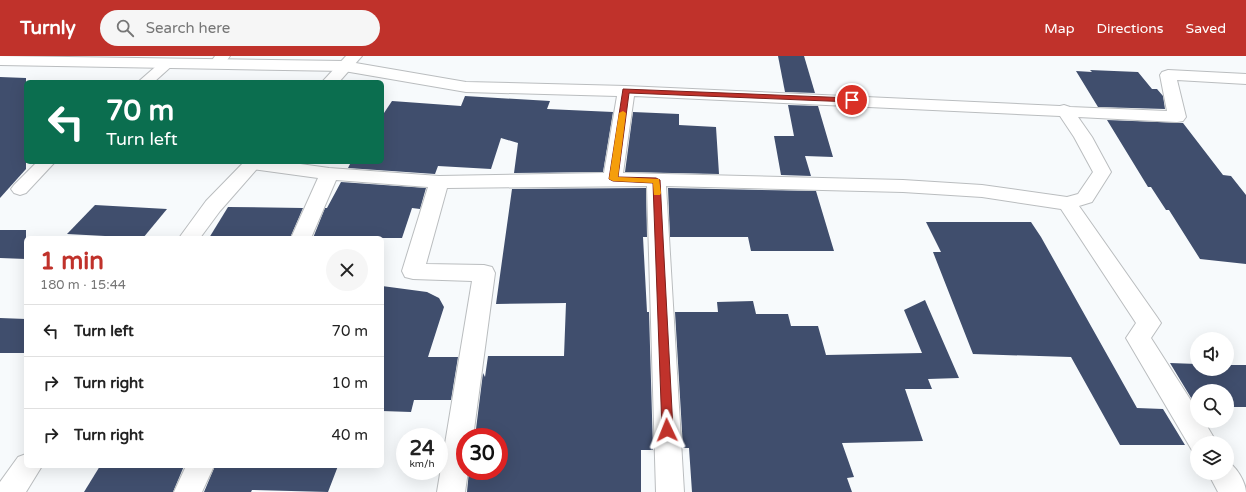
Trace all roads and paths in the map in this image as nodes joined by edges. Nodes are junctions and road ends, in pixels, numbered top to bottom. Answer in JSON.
{"nodes":[{"id":1,"x":21,"y":58,"type":"edge"},
{"id":2,"x":0,"y":60,"type":"edge"},
{"id":3,"x":220,"y":60,"type":"edge"},
{"id":4,"x":349,"y":61,"type":"edge"},
{"id":5,"x":167,"y":64,"type":"junction"},
{"id":6,"x":147,"y":80,"type":"edge"},
{"id":7,"x":332,"y":80,"type":"edge"},
{"id":8,"x":1246,"y":80,"type":"edge"},
{"id":9,"x":626,"y":91,"type":"junction"},
{"id":10,"x":1064,"y":110,"type":"junction"},
{"id":11,"x":45,"y":164,"type":"edge"},
{"id":12,"x":251,"y":164,"type":"edge"},
{"id":13,"x":266,"y":164,"type":"edge"},
{"id":14,"x":329,"y":174,"type":"junction"},
{"id":15,"x":613,"y":179,"type":"junction"},
{"id":16,"x":656,"y":180,"type":"junction"},
{"id":17,"x":439,"y":182,"type":"junction"},
{"id":18,"x":20,"y":189,"type":"dead end"},
{"id":19,"x":1067,"y":202,"type":"junction"},
{"id":20,"x":190,"y":236,"type":"edge"},
{"id":21,"x":302,"y":236,"type":"edge"},
{"id":22,"x":1199,"y":436,"type":"edge"},
{"id":23,"x":27,"y":468,"type":"edge"},
{"id":24,"x":199,"y":468,"type":"edge"},
{"id":25,"x":1226,"y":480,"type":"edge"},
{"id":26,"x":10,"y":492,"type":"edge"},
{"id":27,"x":188,"y":492,"type":"edge"},
{"id":28,"x":451,"y":492,"type":"edge"},
{"id":29,"x":670,"y":492,"type":"edge"},
{"id":30,"x":1233,"y":492,"type":"edge"}],
"edges":[{"from":1,"to":2,"type":"street"},
{"from":1,"to":5,"type":"street"},
{"from":3,"to":4,"type":"street"},
{"from":3,"to":5,"type":"street"},
{"from":4,"to":7,"type":"street"},
{"from":4,"to":9,"type":"street"},
{"from":5,"to":6,"type":"lane"},
{"from":8,"to":10,"type":"street"},
{"from":9,"to":10,"type":"street"},
{"from":9,"to":15,"type":"street"},
{"from":10,"to":19,"type":"street"},
{"from":11,"to":18,"type":"lane"},
{"from":12,"to":20,"type":"street"},
{"from":13,"to":14,"type":"street"},
{"from":14,"to":17,"type":"street"},
{"from":14,"to":21,"type":"street"},
{"from":15,"to":16,"type":"street"},
{"from":15,"to":17,"type":"street"},
{"from":16,"to":19,"type":"street"},
{"from":16,"to":29,"type":"street"},
{"from":17,"to":28,"type":"street"},
{"from":19,"to":22,"type":"street"},
{"from":23,"to":26,"type":"street"},
{"from":24,"to":27,"type":"street"},
{"from":25,"to":30,"type":"street"}]}
